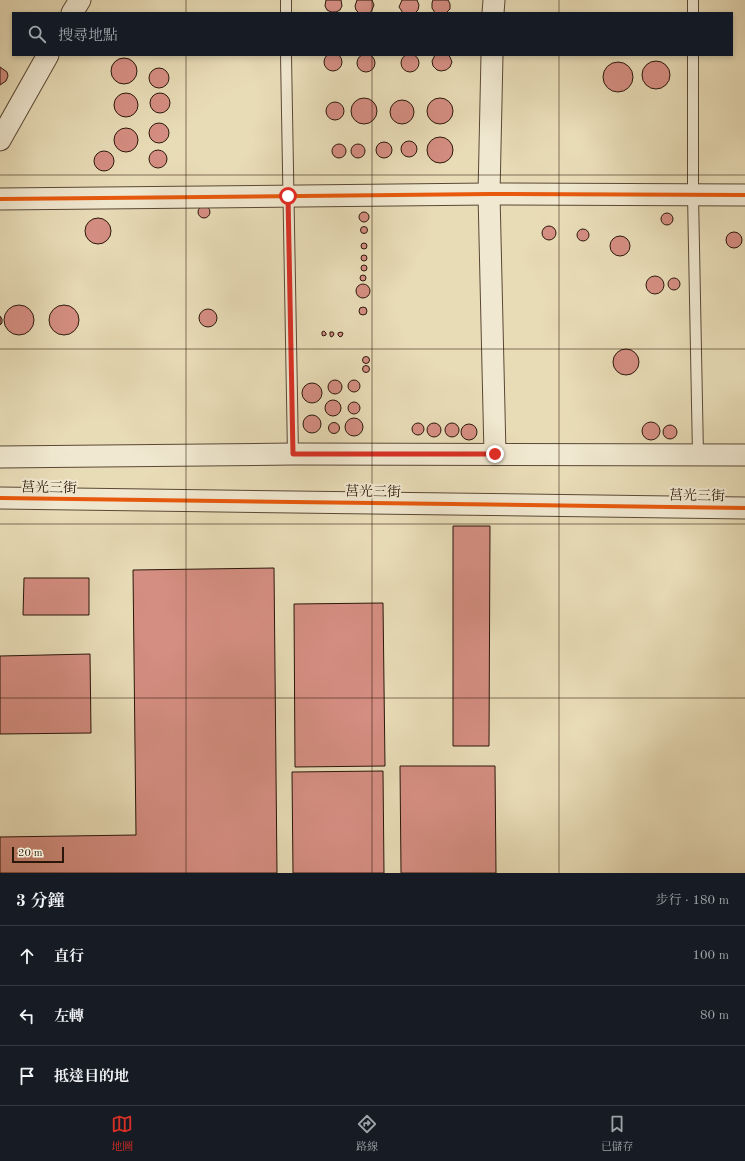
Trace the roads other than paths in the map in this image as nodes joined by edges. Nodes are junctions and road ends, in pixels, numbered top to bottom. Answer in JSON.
{"nodes":[{"id":1,"x":80,"y":0,"type":"edge"},
{"id":2,"x":286,"y":0,"type":"edge"},
{"id":3,"x":494,"y":0,"type":"edge"},
{"id":4,"x":693,"y":0,"type":"edge"},
{"id":5,"x":73,"y":12,"type":"edge"},
{"id":6,"x":286,"y":12,"type":"edge"},
{"id":7,"x":493,"y":12,"type":"edge"},
{"id":8,"x":693,"y":12,"type":"edge"},
{"id":9,"x":47,"y":56,"type":"edge"},
{"id":10,"x":286,"y":56,"type":"edge"},
{"id":11,"x":492,"y":56,"type":"edge"},
{"id":12,"x":693,"y":56,"type":"edge"},
{"id":13,"x":0,"y":140,"type":"edge"},
{"id":14,"x":489,"y":194,"type":"junction"},
{"id":15,"x":693,"y":195,"type":"junction"},
{"id":16,"x":745,"y":195,"type":"edge"},
{"id":17,"x":288,"y":196,"type":"junction"},
{"id":18,"x":0,"y":199,"type":"edge"},
{"id":19,"x":293,"y":454,"type":"junction"},
{"id":20,"x":495,"y":454,"type":"junction"},
{"id":21,"x":698,"y":455,"type":"junction"},
{"id":22,"x":745,"y":455,"type":"edge"},
{"id":23,"x":0,"y":457,"type":"edge"},
{"id":24,"x":0,"y":498,"type":"edge"},
{"id":25,"x":745,"y":508,"type":"edge"}],
"edges":[{"from":1,"to":5,"type":"street"},
{"from":2,"to":6,"type":"lane"},
{"from":3,"to":7,"type":"street"},
{"from":4,"to":8,"type":"lane"},
{"from":9,"to":13,"type":"street"},
{"from":10,"to":17,"type":"lane"},
{"from":11,"to":14,"type":"street"},
{"from":12,"to":15,"type":"lane"},
{"from":14,"to":15,"type":"street"},
{"from":14,"to":17,"type":"street"},
{"from":14,"to":20,"type":"street"},
{"from":15,"to":16,"type":"street"},
{"from":15,"to":21,"type":"lane"},
{"from":17,"to":18,"type":"street"},
{"from":17,"to":19,"type":"lane"},
{"from":19,"to":20,"type":"street"},
{"from":19,"to":23,"type":"street"},
{"from":20,"to":21,"type":"street"},
{"from":21,"to":22,"type":"street"},
{"from":24,"to":25,"type":"street","name":"莒光三街"}]}
